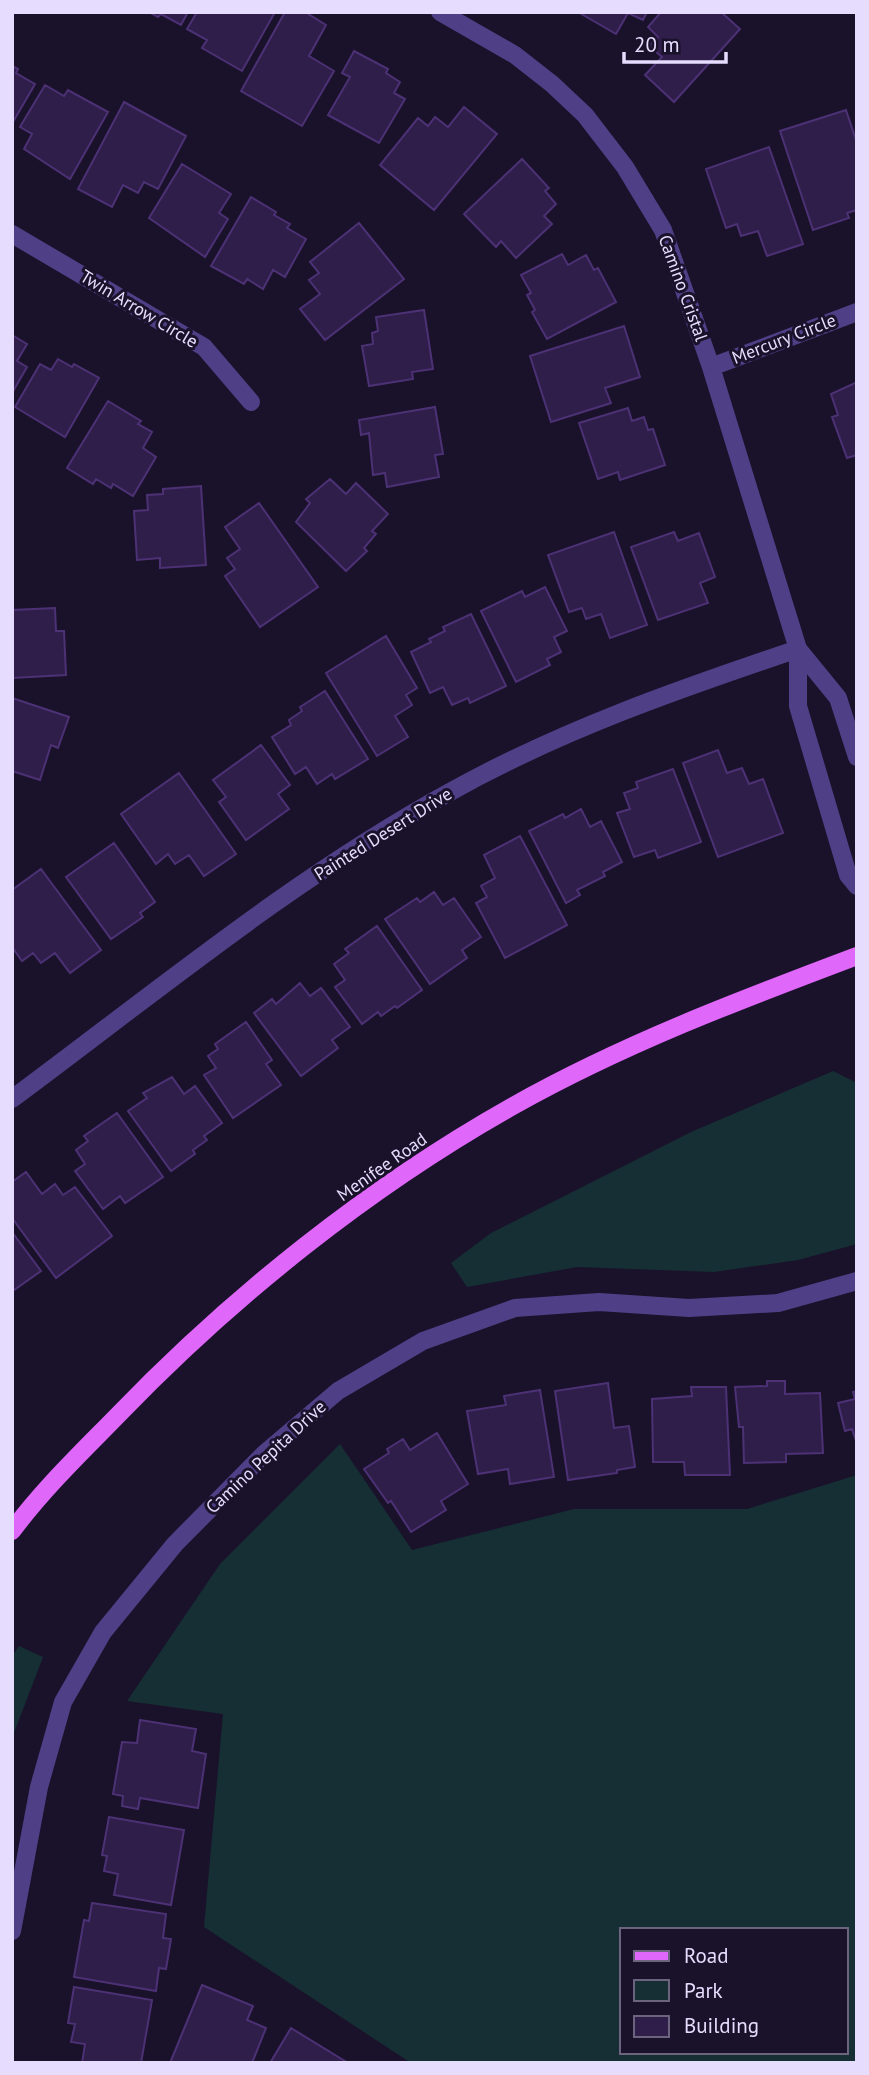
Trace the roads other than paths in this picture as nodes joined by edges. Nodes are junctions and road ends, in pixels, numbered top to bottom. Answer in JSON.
{"nodes":[{"id":1,"x":440,"y":12,"type":"edge"},
{"id":2,"x":12,"y":234,"type":"edge"},
{"id":3,"x":857,"y":312,"type":"edge"},
{"id":4,"x":711,"y":367,"type":"junction"},
{"id":5,"x":251,"y":402,"type":"dead end"},
{"id":6,"x":798,"y":649,"type":"junction"},
{"id":7,"x":857,"y":757,"type":"edge"},
{"id":8,"x":857,"y":886,"type":"edge"},
{"id":9,"x":857,"y":956,"type":"edge"},
{"id":10,"x":12,"y":1099,"type":"edge"},
{"id":11,"x":857,"y":1281,"type":"edge"},
{"id":12,"x":12,"y":1531,"type":"edge"},
{"id":13,"x":12,"y":1931,"type":"edge"}],
"edges":[{"from":1,"to":4,"type":"street","name":"Camino Cristal"},
{"from":2,"to":5,"type":"street","name":"Twin Arrow Circle"},
{"from":3,"to":4,"type":"street","name":"Mercury Circle"},
{"from":4,"to":6,"type":"street","name":"Camino Cristal"},
{"from":6,"to":7,"type":"street","name":"Camino Cristal"},
{"from":6,"to":8,"type":"street","name":"Camino Cristal"},
{"from":6,"to":10,"type":"street","name":"Painted Desert Drive"},
{"from":9,"to":12,"type":"main road","name":"Menifee Road"},
{"from":11,"to":13,"type":"street","name":"Camino Pepita Drive"}]}
